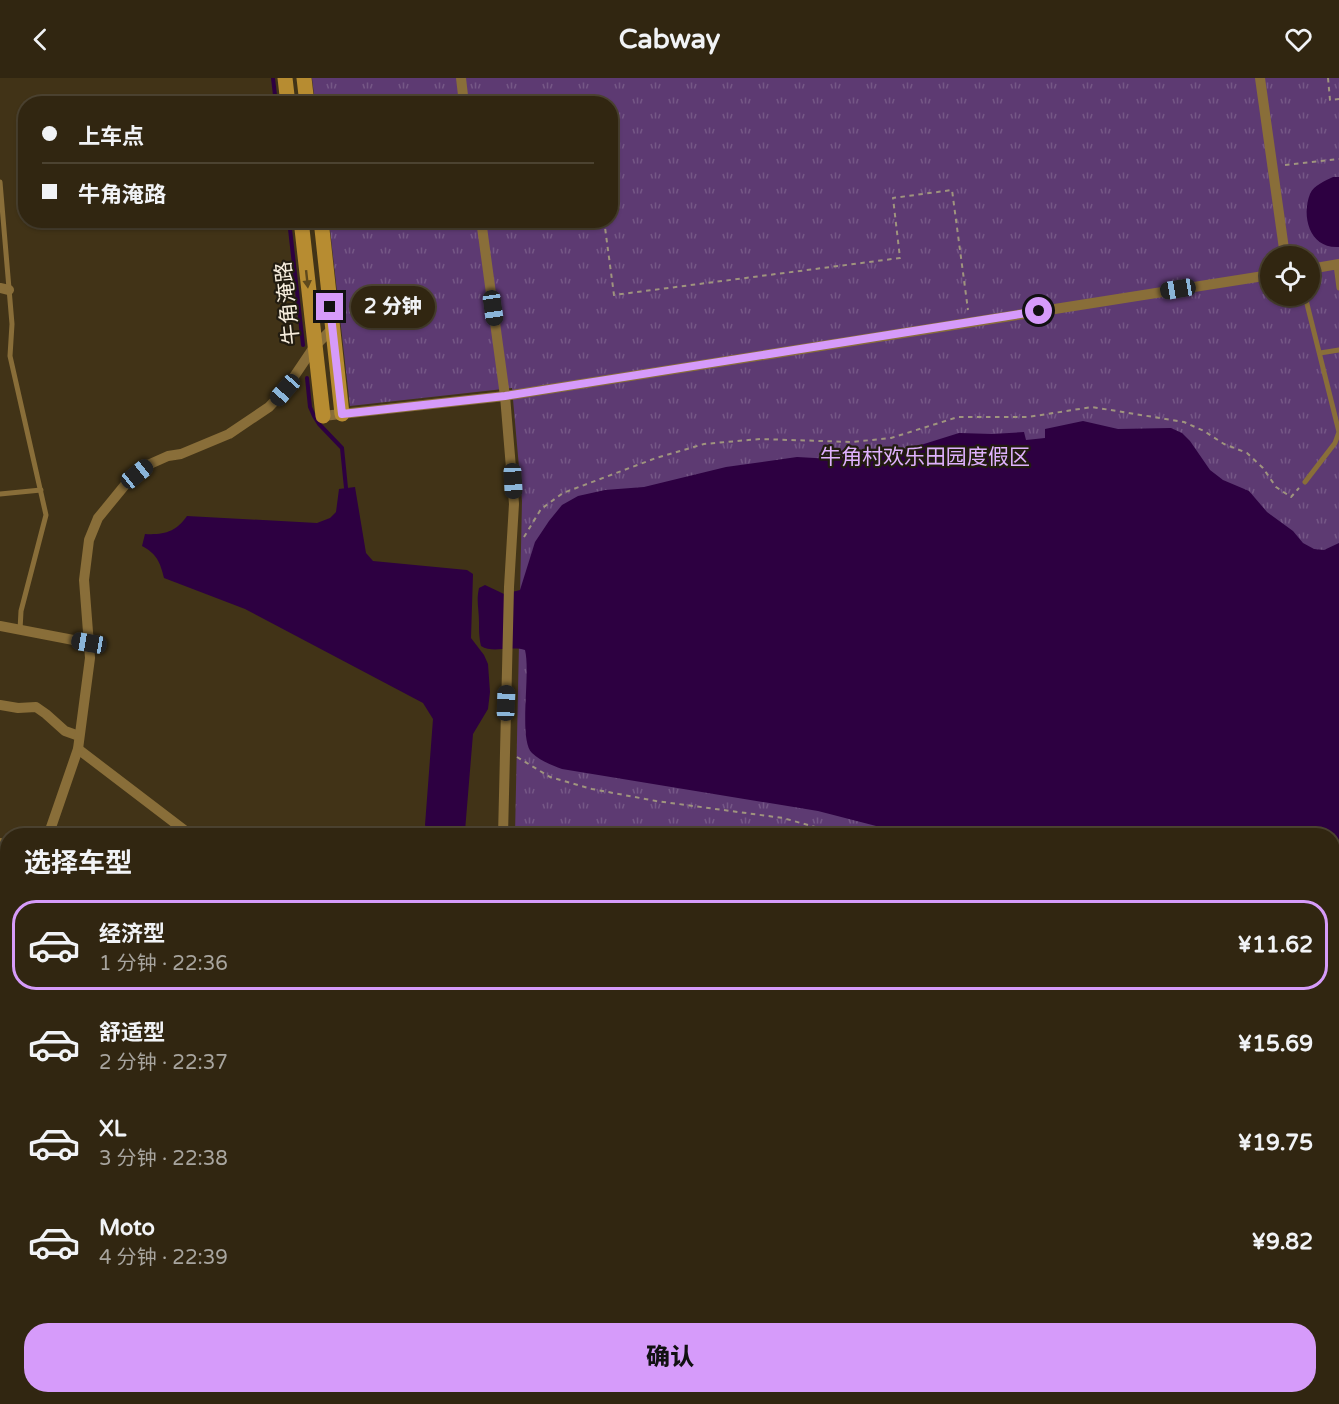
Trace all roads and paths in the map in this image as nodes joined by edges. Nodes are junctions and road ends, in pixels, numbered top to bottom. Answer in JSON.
{"nodes":[{"id":1,"x":285,"y":78,"type":"edge"},
{"id":2,"x":304,"y":78,"type":"edge"},
{"id":3,"x":461,"y":78,"type":"edge"},
{"id":4,"x":1260,"y":78,"type":"edge"},
{"id":5,"x":1328,"y":78,"type":"edge"},
{"id":6,"x":287,"y":96,"type":"edge"},
{"id":7,"x":306,"y":96,"type":"edge"},
{"id":8,"x":463,"y":96,"type":"edge"},
{"id":9,"x":1339,"y":99,"type":"edge"},
{"id":10,"x":1339,"y":159,"type":"edge"},
{"id":11,"x":1272,"y":166,"type":"junction"},
{"id":12,"x":0,"y":182,"type":"edge"},
{"id":13,"x":301,"y":228,"type":"edge"},
{"id":14,"x":322,"y":228,"type":"edge"},
{"id":15,"x":482,"y":228,"type":"edge"},
{"id":16,"x":605,"y":228,"type":"edge"},
{"id":17,"x":1284,"y":246,"type":"edge"},
{"id":18,"x":1337,"y":265,"type":"edge"},
{"id":19,"x":1320,"y":268,"type":"edge"},
{"id":20,"x":1260,"y":276,"type":"edge"},
{"id":21,"x":1339,"y":288,"type":"edge"},
{"id":22,"x":5,"y":289,"type":"edge"},
{"id":23,"x":1308,"y":306,"type":"edge"},
{"id":24,"x":969,"y":322,"type":"junction"},
{"id":25,"x":333,"y":328,"type":"junction"},
{"id":26,"x":314,"y":347,"type":"junction"},
{"id":27,"x":1339,"y":350,"type":"edge"},
{"id":28,"x":1320,"y":352,"type":"junction"},
{"id":29,"x":505,"y":396,"type":"junction"},
{"id":30,"x":342,"y":414,"type":"junction"},
{"id":31,"x":323,"y":416,"type":"joint"},
{"id":32,"x":1305,"y":482,"type":"joint"},
{"id":33,"x":41,"y":490,"type":"junction"},
{"id":34,"x":0,"y":494,"type":"edge"},
{"id":35,"x":523,"y":539,"type":"dead end"},
{"id":36,"x":0,"y":626,"type":"edge"},
{"id":37,"x":20,"y":630,"type":"junction"},
{"id":38,"x":89,"y":643,"type":"junction"},
{"id":39,"x":0,"y":705,"type":"edge"},
{"id":40,"x":79,"y":736,"type":"junction"},
{"id":41,"x":505,"y":748,"type":"junction"},
{"id":42,"x":78,"y":749,"type":"junction"},
{"id":43,"x":51,"y":828,"type":"edge"},
{"id":44,"x":182,"y":828,"type":"edge"},
{"id":45,"x":503,"y":828,"type":"edge"},
{"id":46,"x":819,"y":828,"type":"edge"}],
"edges":[{"from":1,"to":6,"type":"street"},
{"from":2,"to":7,"type":"street"},
{"from":3,"to":8,"type":"street"},
{"from":4,"to":11,"type":"street"},
{"from":5,"to":9,"type":"path"},
{"from":10,"to":11,"type":"path"},
{"from":11,"to":17,"type":"street"},
{"from":12,"to":22,"type":"lane"},
{"from":13,"to":26,"type":"street","name":"牛角淹路","one_way":true},
{"from":14,"to":25,"type":"street","name":"牛角淹路"},
{"from":15,"to":29,"type":"street"},
{"from":16,"to":24,"type":"path"},
{"from":18,"to":19,"type":"street"},
{"from":18,"to":21,"type":"lane"},
{"from":20,"to":24,"type":"street"},
{"from":22,"to":33,"type":"lane"},
{"from":23,"to":28,"type":"lane"},
{"from":24,"to":29,"type":"street"},
{"from":25,"to":26,"type":"street"},
{"from":25,"to":30,"type":"street","name":"牛角淹路"},
{"from":26,"to":31,"type":"street","name":"牛角淹路"},
{"from":26,"to":38,"type":"street"},
{"from":27,"to":28,"type":"lane"},
{"from":28,"to":32,"type":"lane"},
{"from":29,"to":30,"type":"street"},
{"from":29,"to":41,"type":"street"},
{"from":30,"to":31,"type":"street"},
{"from":32,"to":35,"type":"path"},
{"from":33,"to":34,"type":"lane"},
{"from":33,"to":37,"type":"lane"},
{"from":36,"to":37,"type":"street"},
{"from":37,"to":38,"type":"street"},
{"from":38,"to":40,"type":"street"},
{"from":39,"to":40,"type":"street"},
{"from":40,"to":42,"type":"street"},
{"from":41,"to":45,"type":"street"},
{"from":41,"to":46,"type":"path"},
{"from":42,"to":43,"type":"street"},
{"from":42,"to":44,"type":"street"}]}
